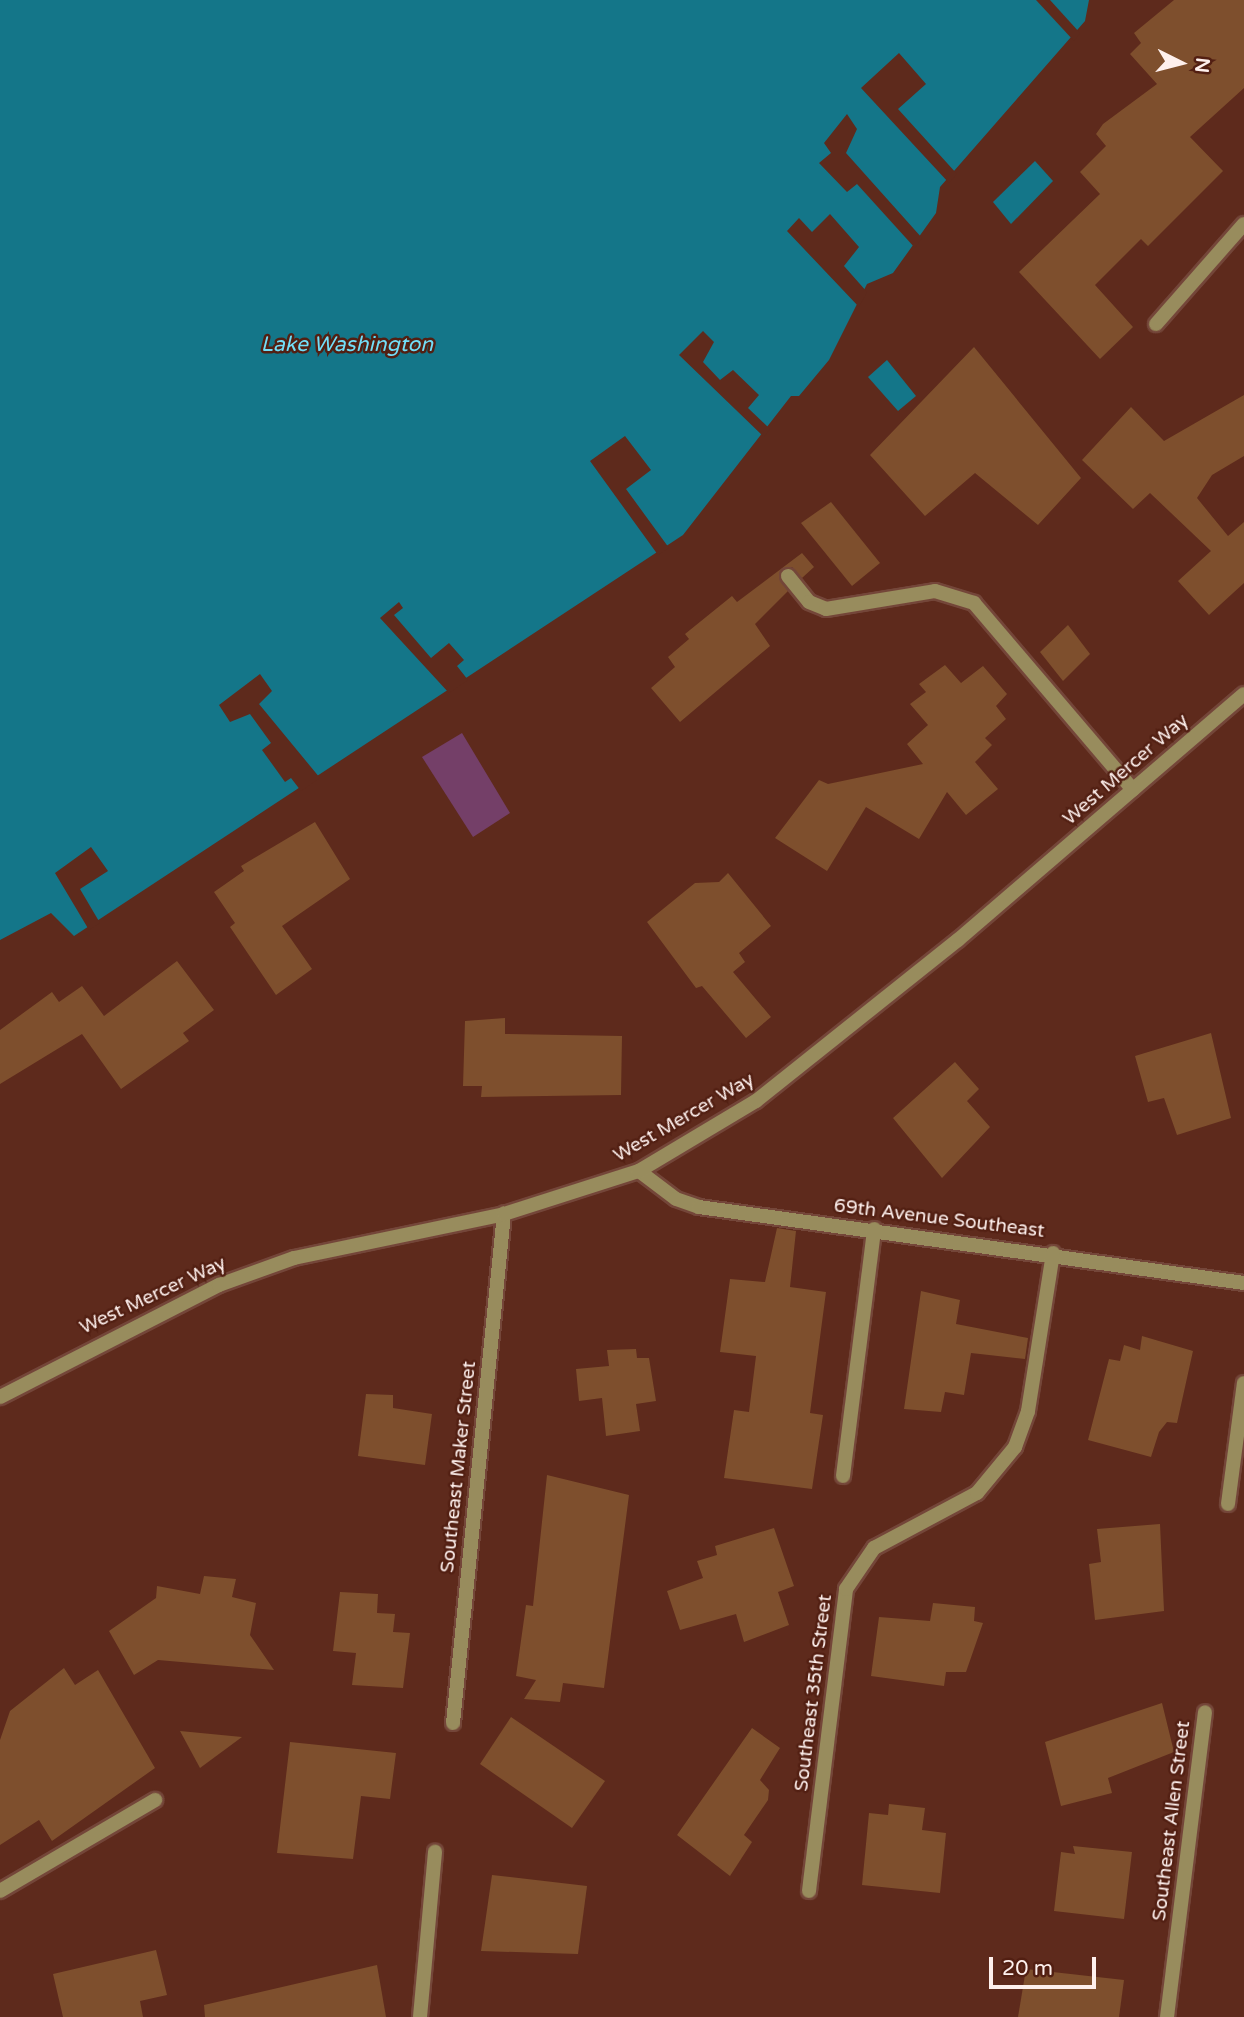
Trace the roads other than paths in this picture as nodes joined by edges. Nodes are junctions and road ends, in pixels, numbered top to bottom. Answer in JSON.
{"nodes":[{"id":1,"x":1244,"y":224,"type":"edge"},
{"id":2,"x":1156,"y":324,"type":"dead end"},
{"id":3,"x":788,"y":576,"type":"dead end"},
{"id":4,"x":1244,"y":694,"type":"edge"},
{"id":5,"x":1133,"y":790,"type":"junction"},
{"id":6,"x":639,"y":1171,"type":"junction"},
{"id":7,"x":504,"y":1214,"type":"junction"},
{"id":8,"x":874,"y":1229,"type":"junction"},
{"id":9,"x":1053,"y":1253,"type":"junction"},
{"id":10,"x":1244,"y":1283,"type":"edge"},
{"id":11,"x":1244,"y":1383,"type":"edge"},
{"id":12,"x":0,"y":1397,"type":"edge"},
{"id":13,"x":843,"y":1476,"type":"dead end"},
{"id":14,"x":1228,"y":1504,"type":"dead end"},
{"id":15,"x":1205,"y":1712,"type":"dead end"},
{"id":16,"x":453,"y":1723,"type":"dead end"},
{"id":17,"x":155,"y":1800,"type":"dead end"},
{"id":18,"x":435,"y":1852,"type":"dead end"},
{"id":19,"x":0,"y":1891,"type":"edge"},
{"id":20,"x":809,"y":1891,"type":"dead end"},
{"id":21,"x":419,"y":2017,"type":"edge"},
{"id":22,"x":1167,"y":2017,"type":"edge"}],
"edges":[{"from":1,"to":2,"type":"street"},
{"from":3,"to":5,"type":"street"},
{"from":4,"to":5,"type":"street","name":"West Mercer Way"},
{"from":5,"to":6,"type":"street","name":"West Mercer Way"},
{"from":6,"to":7,"type":"street","name":"West Mercer Way"},
{"from":6,"to":8,"type":"street","name":"69th Avenue Southeast"},
{"from":7,"to":12,"type":"street","name":"West Mercer Way"},
{"from":7,"to":16,"type":"street","name":"Southeast Maker Street"},
{"from":8,"to":9,"type":"street","name":"69th Avenue Southeast"},
{"from":8,"to":13,"type":"street"},
{"from":9,"to":10,"type":"street","name":"69th Avenue Southeast"},
{"from":9,"to":20,"type":"street","name":"Southeast 35th Street"},
{"from":11,"to":14,"type":"street"},
{"from":15,"to":22,"type":"street","name":"Southeast Allen Street"},
{"from":17,"to":19,"type":"street"},
{"from":18,"to":21,"type":"street"}]}
